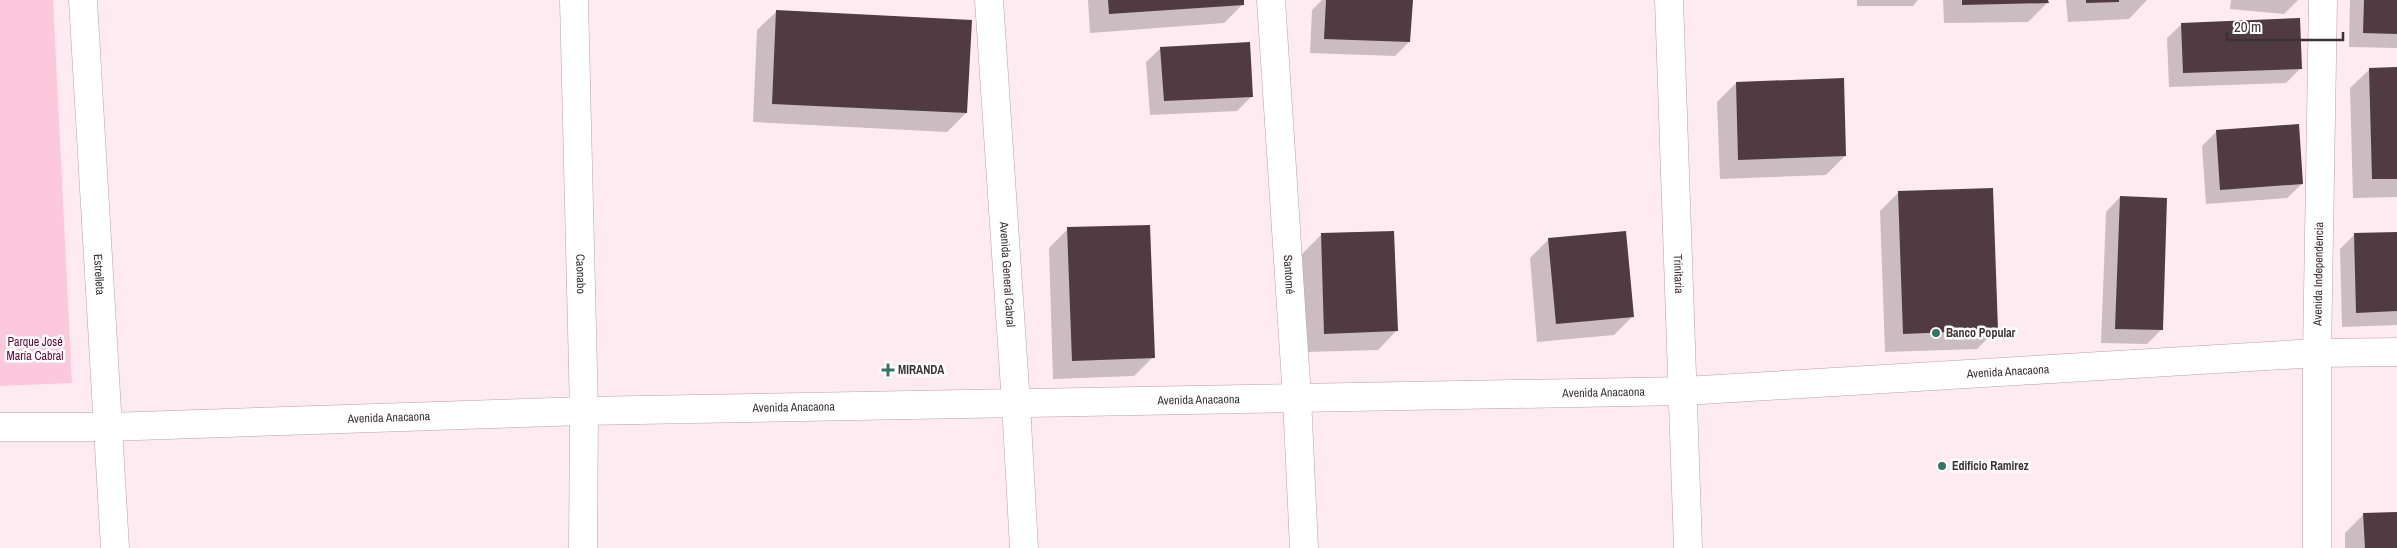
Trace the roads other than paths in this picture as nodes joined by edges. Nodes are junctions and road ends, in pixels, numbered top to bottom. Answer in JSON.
{"nodes":[{"id":1,"x":82,"y":0,"type":"edge"},
{"id":2,"x":574,"y":0,"type":"edge"},
{"id":3,"x":989,"y":0,"type":"edge"},
{"id":4,"x":1271,"y":0,"type":"edge"},
{"id":5,"x":1669,"y":0,"type":"edge"},
{"id":6,"x":2323,"y":0,"type":"edge"},
{"id":7,"x":2397,"y":352,"type":"edge"},
{"id":8,"x":2317,"y":353,"type":"junction"},
{"id":9,"x":1684,"y":391,"type":"junction"},
{"id":10,"x":1297,"y":398,"type":"junction"},
{"id":11,"x":1016,"y":404,"type":"junction"},
{"id":12,"x":584,"y":411,"type":"junction"},
{"id":13,"x":0,"y":427,"type":"edge"},
{"id":14,"x":108,"y":427,"type":"junction"},
{"id":15,"x":116,"y":548,"type":"edge"},
{"id":16,"x":583,"y":548,"type":"edge"},
{"id":17,"x":1024,"y":548,"type":"edge"},
{"id":18,"x":1304,"y":548,"type":"edge"},
{"id":19,"x":1688,"y":548,"type":"edge"},
{"id":20,"x":2317,"y":548,"type":"edge"}],
"edges":[{"from":1,"to":14,"type":"main road","name":"Estrelleta"},
{"from":2,"to":12,"type":"main road","name":"Caonabo"},
{"from":3,"to":11,"type":"main road","name":"Avenida General Cabral"},
{"from":4,"to":10,"type":"main road","name":"Santomé"},
{"from":5,"to":9,"type":"main road","name":"Trinitaria"},
{"from":6,"to":8,"type":"main road","name":"Avenida Independencia"},
{"from":7,"to":8,"type":"main road","name":"Avenida Anacaona"},
{"from":8,"to":9,"type":"main road","name":"Avenida Anacaona"},
{"from":8,"to":20,"type":"main road","name":"Avenida Independencia"},
{"from":9,"to":10,"type":"main road","name":"Avenida Anacaona"},
{"from":9,"to":19,"type":"main road","name":"Trinitaria"},
{"from":10,"to":11,"type":"main road","name":"Avenida Anacaona"},
{"from":10,"to":18,"type":"main road","name":"Santomé"},
{"from":11,"to":12,"type":"main road","name":"Avenida Anacaona"},
{"from":11,"to":17,"type":"main road","name":"Avenida General Cabral"},
{"from":12,"to":14,"type":"main road","name":"Avenida Anacaona"},
{"from":12,"to":16,"type":"main road","name":"Caonabo"},
{"from":13,"to":14,"type":"main road","name":"Avenida Anacaona"},
{"from":14,"to":15,"type":"main road","name":"Estrelleta"}]}
